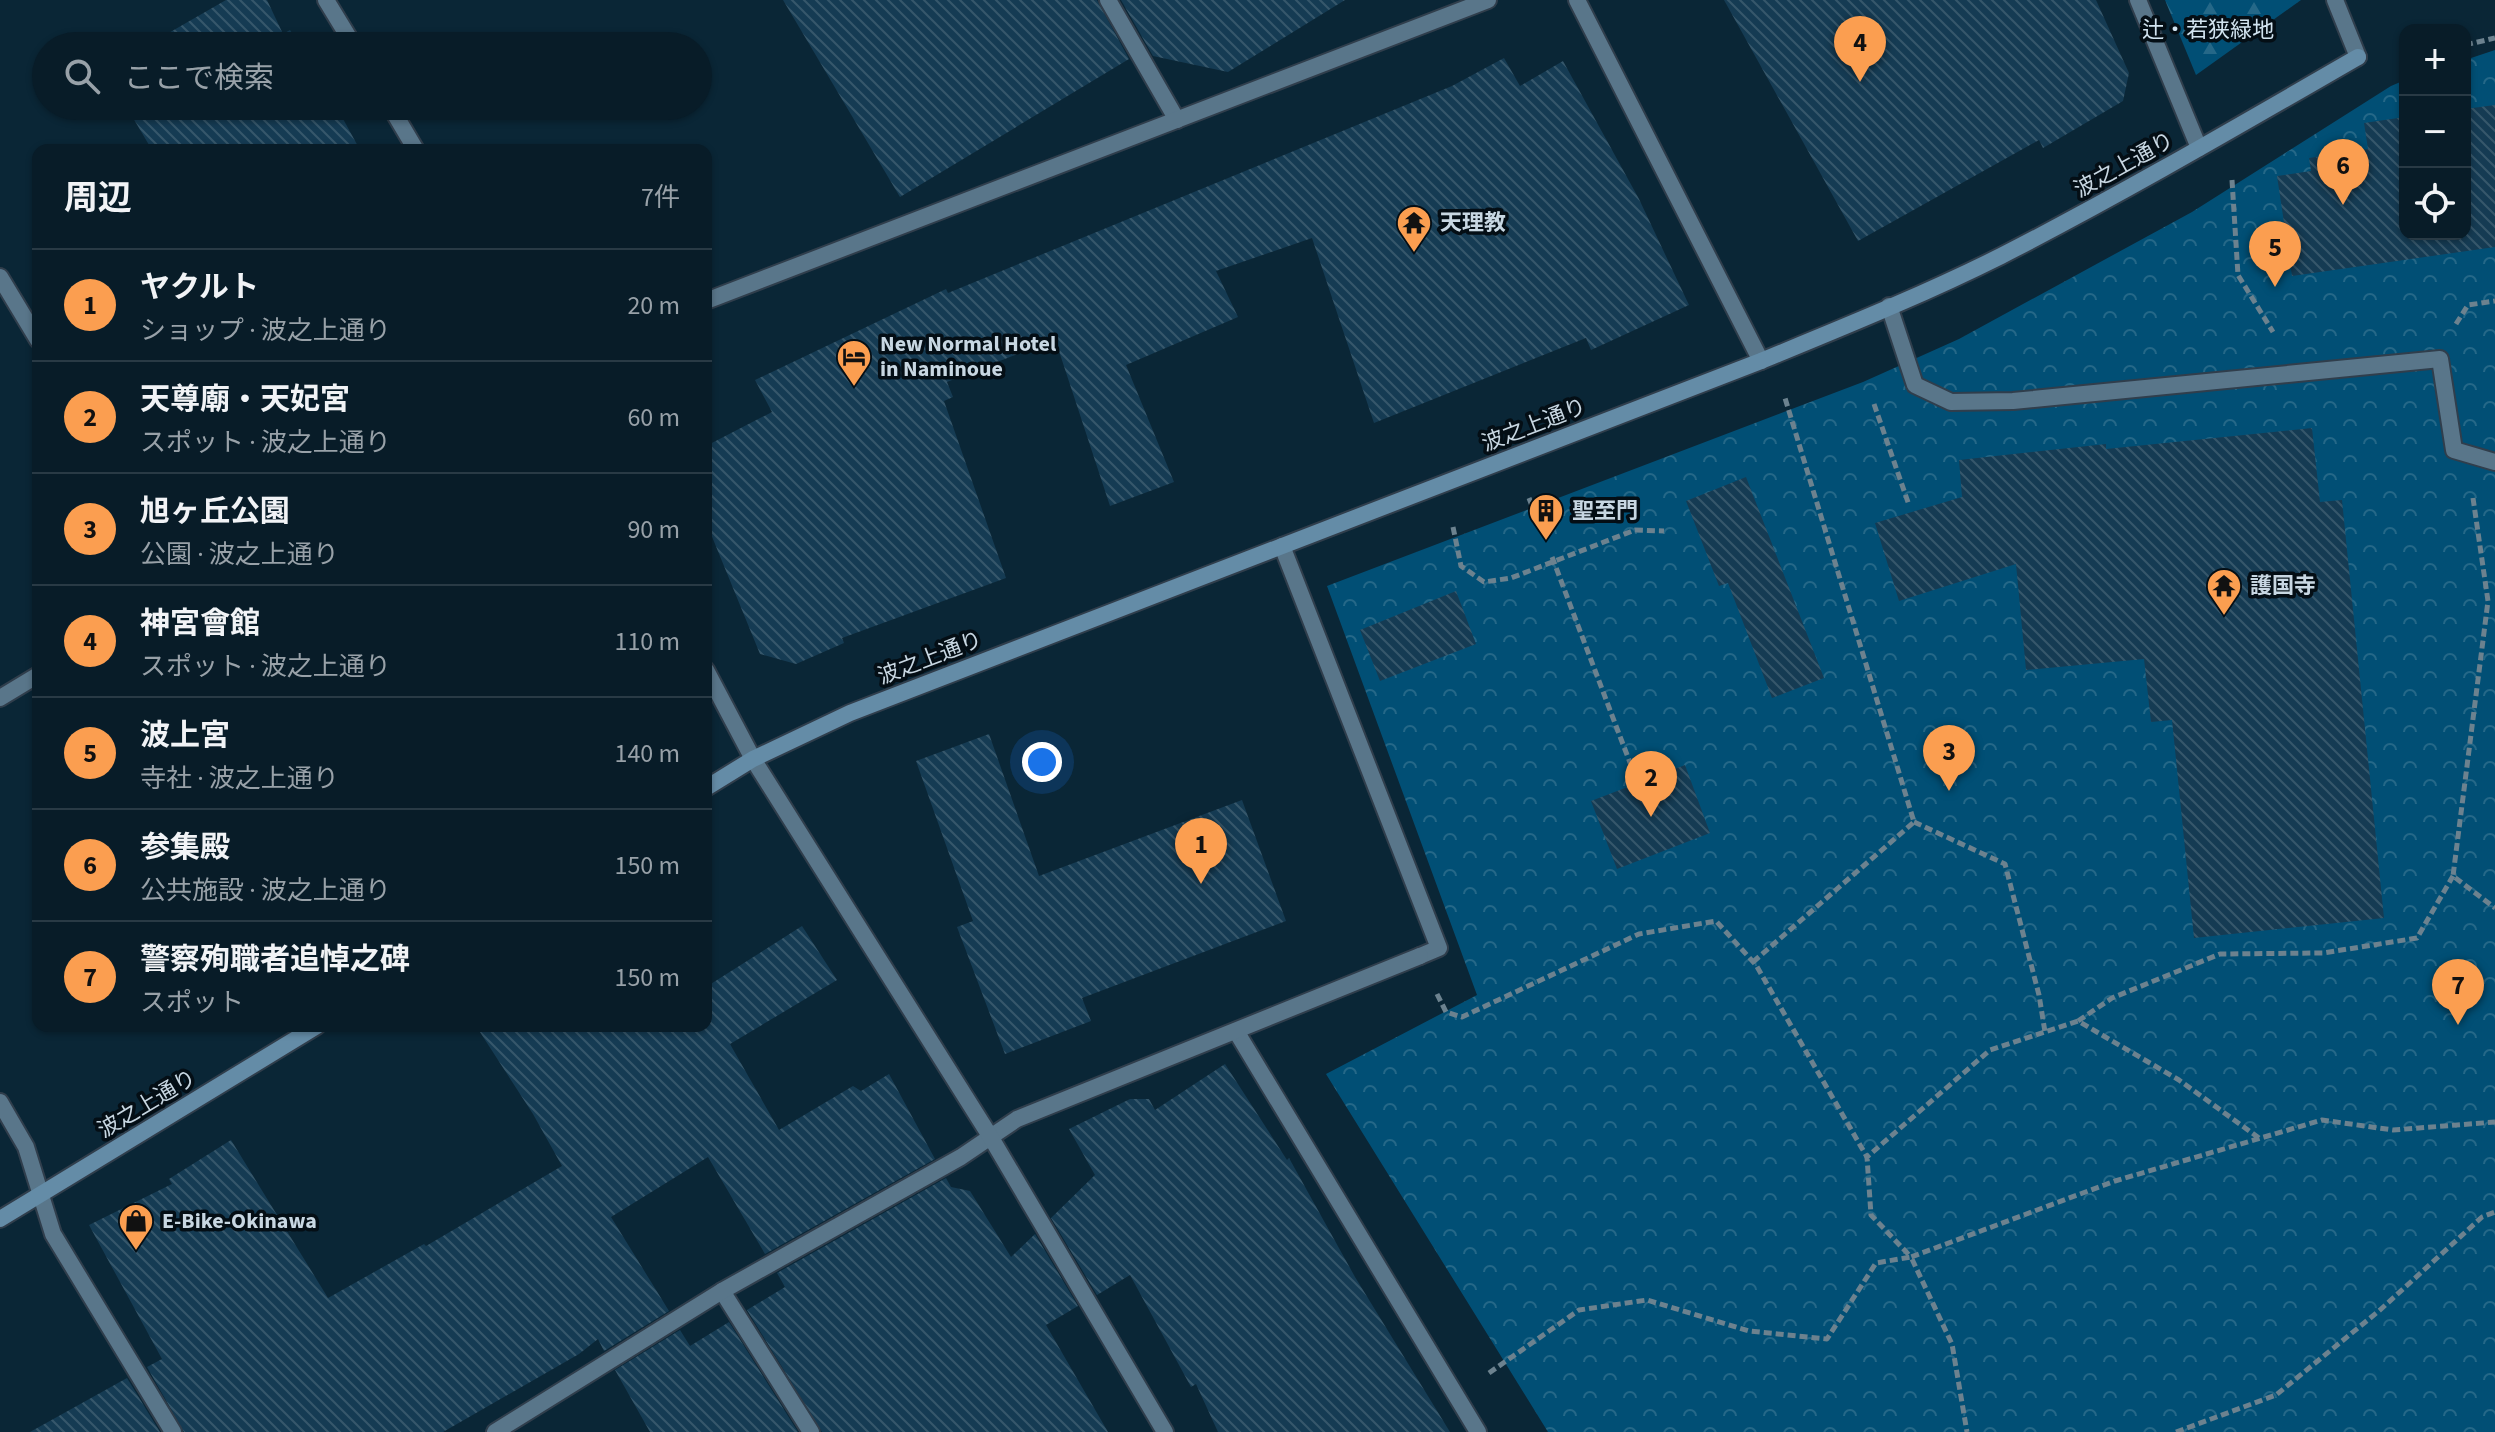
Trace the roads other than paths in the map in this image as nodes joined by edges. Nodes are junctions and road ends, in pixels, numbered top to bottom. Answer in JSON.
{"nodes":[{"id":1,"x":326,"y":0,"type":"edge"},
{"id":2,"x":1108,"y":0,"type":"edge"},
{"id":3,"x":1488,"y":0,"type":"edge"},
{"id":4,"x":1577,"y":0,"type":"edge"},
{"id":5,"x":2138,"y":0,"type":"edge"},
{"id":6,"x":2335,"y":0,"type":"edge"},
{"id":7,"x":345,"y":32,"type":"edge"},
{"id":8,"x":2358,"y":57,"type":"joint"},
{"id":9,"x":398,"y":120,"type":"edge"},
{"id":10,"x":1177,"y":120,"type":"junction"},
{"id":11,"x":412,"y":144,"type":"edge"},
{"id":12,"x":2199,"y":148,"type":"junction"},
{"id":13,"x":0,"y":277,"type":"edge"},
{"id":14,"x":712,"y":299,"type":"edge"},
{"id":15,"x":1889,"y":306,"type":"junction"},
{"id":16,"x":32,"y":330,"type":"edge"},
{"id":17,"x":1761,"y":361,"type":"junction"},
{"id":18,"x":2495,"y":462,"type":"edge"},
{"id":19,"x":1282,"y":546,"type":"junction"},
{"id":20,"x":32,"y":679,"type":"edge"},
{"id":21,"x":712,"y":681,"type":"edge"},
{"id":22,"x":0,"y":698,"type":"edge"},
{"id":23,"x":753,"y":759,"type":"junction"},
{"id":24,"x":712,"y":784,"type":"edge"},
{"id":25,"x":1236,"y":1031,"type":"junction"},
{"id":26,"x":307,"y":1032,"type":"edge"},
{"id":27,"x":0,"y":1102,"type":"edge"},
{"id":28,"x":990,"y":1136,"type":"junction"},
{"id":29,"x":41,"y":1195,"type":"junction"},
{"id":30,"x":0,"y":1219,"type":"edge"},
{"id":31,"x":722,"y":1291,"type":"junction"},
{"id":32,"x":173,"y":1432,"type":"edge"},
{"id":33,"x":496,"y":1432,"type":"edge"},
{"id":34,"x":811,"y":1432,"type":"edge"},
{"id":35,"x":1165,"y":1432,"type":"edge"},
{"id":36,"x":1478,"y":1432,"type":"edge"}],
"edges":[{"from":1,"to":7,"type":"street"},
{"from":2,"to":10,"type":"street"},
{"from":3,"to":10,"type":"street"},
{"from":4,"to":17,"type":"street"},
{"from":5,"to":12,"type":"street"},
{"from":6,"to":8,"type":"street"},
{"from":8,"to":12,"type":"main road","name":"波之上通り"},
{"from":9,"to":11,"type":"street"},
{"from":10,"to":14,"type":"street"},
{"from":12,"to":15,"type":"main road","name":"波之上通り"},
{"from":13,"to":16,"type":"street"},
{"from":15,"to":17,"type":"main road","name":"波之上通り"},
{"from":15,"to":18,"type":"street"},
{"from":17,"to":19,"type":"main road","name":"波之上通り"},
{"from":19,"to":23,"type":"main road","name":"波之上通り"},
{"from":19,"to":25,"type":"street"},
{"from":20,"to":22,"type":"street"},
{"from":21,"to":23,"type":"street"},
{"from":23,"to":24,"type":"main road","name":"波之上通り"},
{"from":23,"to":28,"type":"street"},
{"from":25,"to":28,"type":"street"},
{"from":25,"to":36,"type":"street"},
{"from":26,"to":29,"type":"main road","name":"波之上通り"},
{"from":27,"to":29,"type":"street"},
{"from":28,"to":31,"type":"street"},
{"from":28,"to":35,"type":"street"},
{"from":29,"to":30,"type":"main road","name":"波之上通り"},
{"from":29,"to":32,"type":"street"},
{"from":31,"to":33,"type":"street"},
{"from":31,"to":34,"type":"street"}]}
